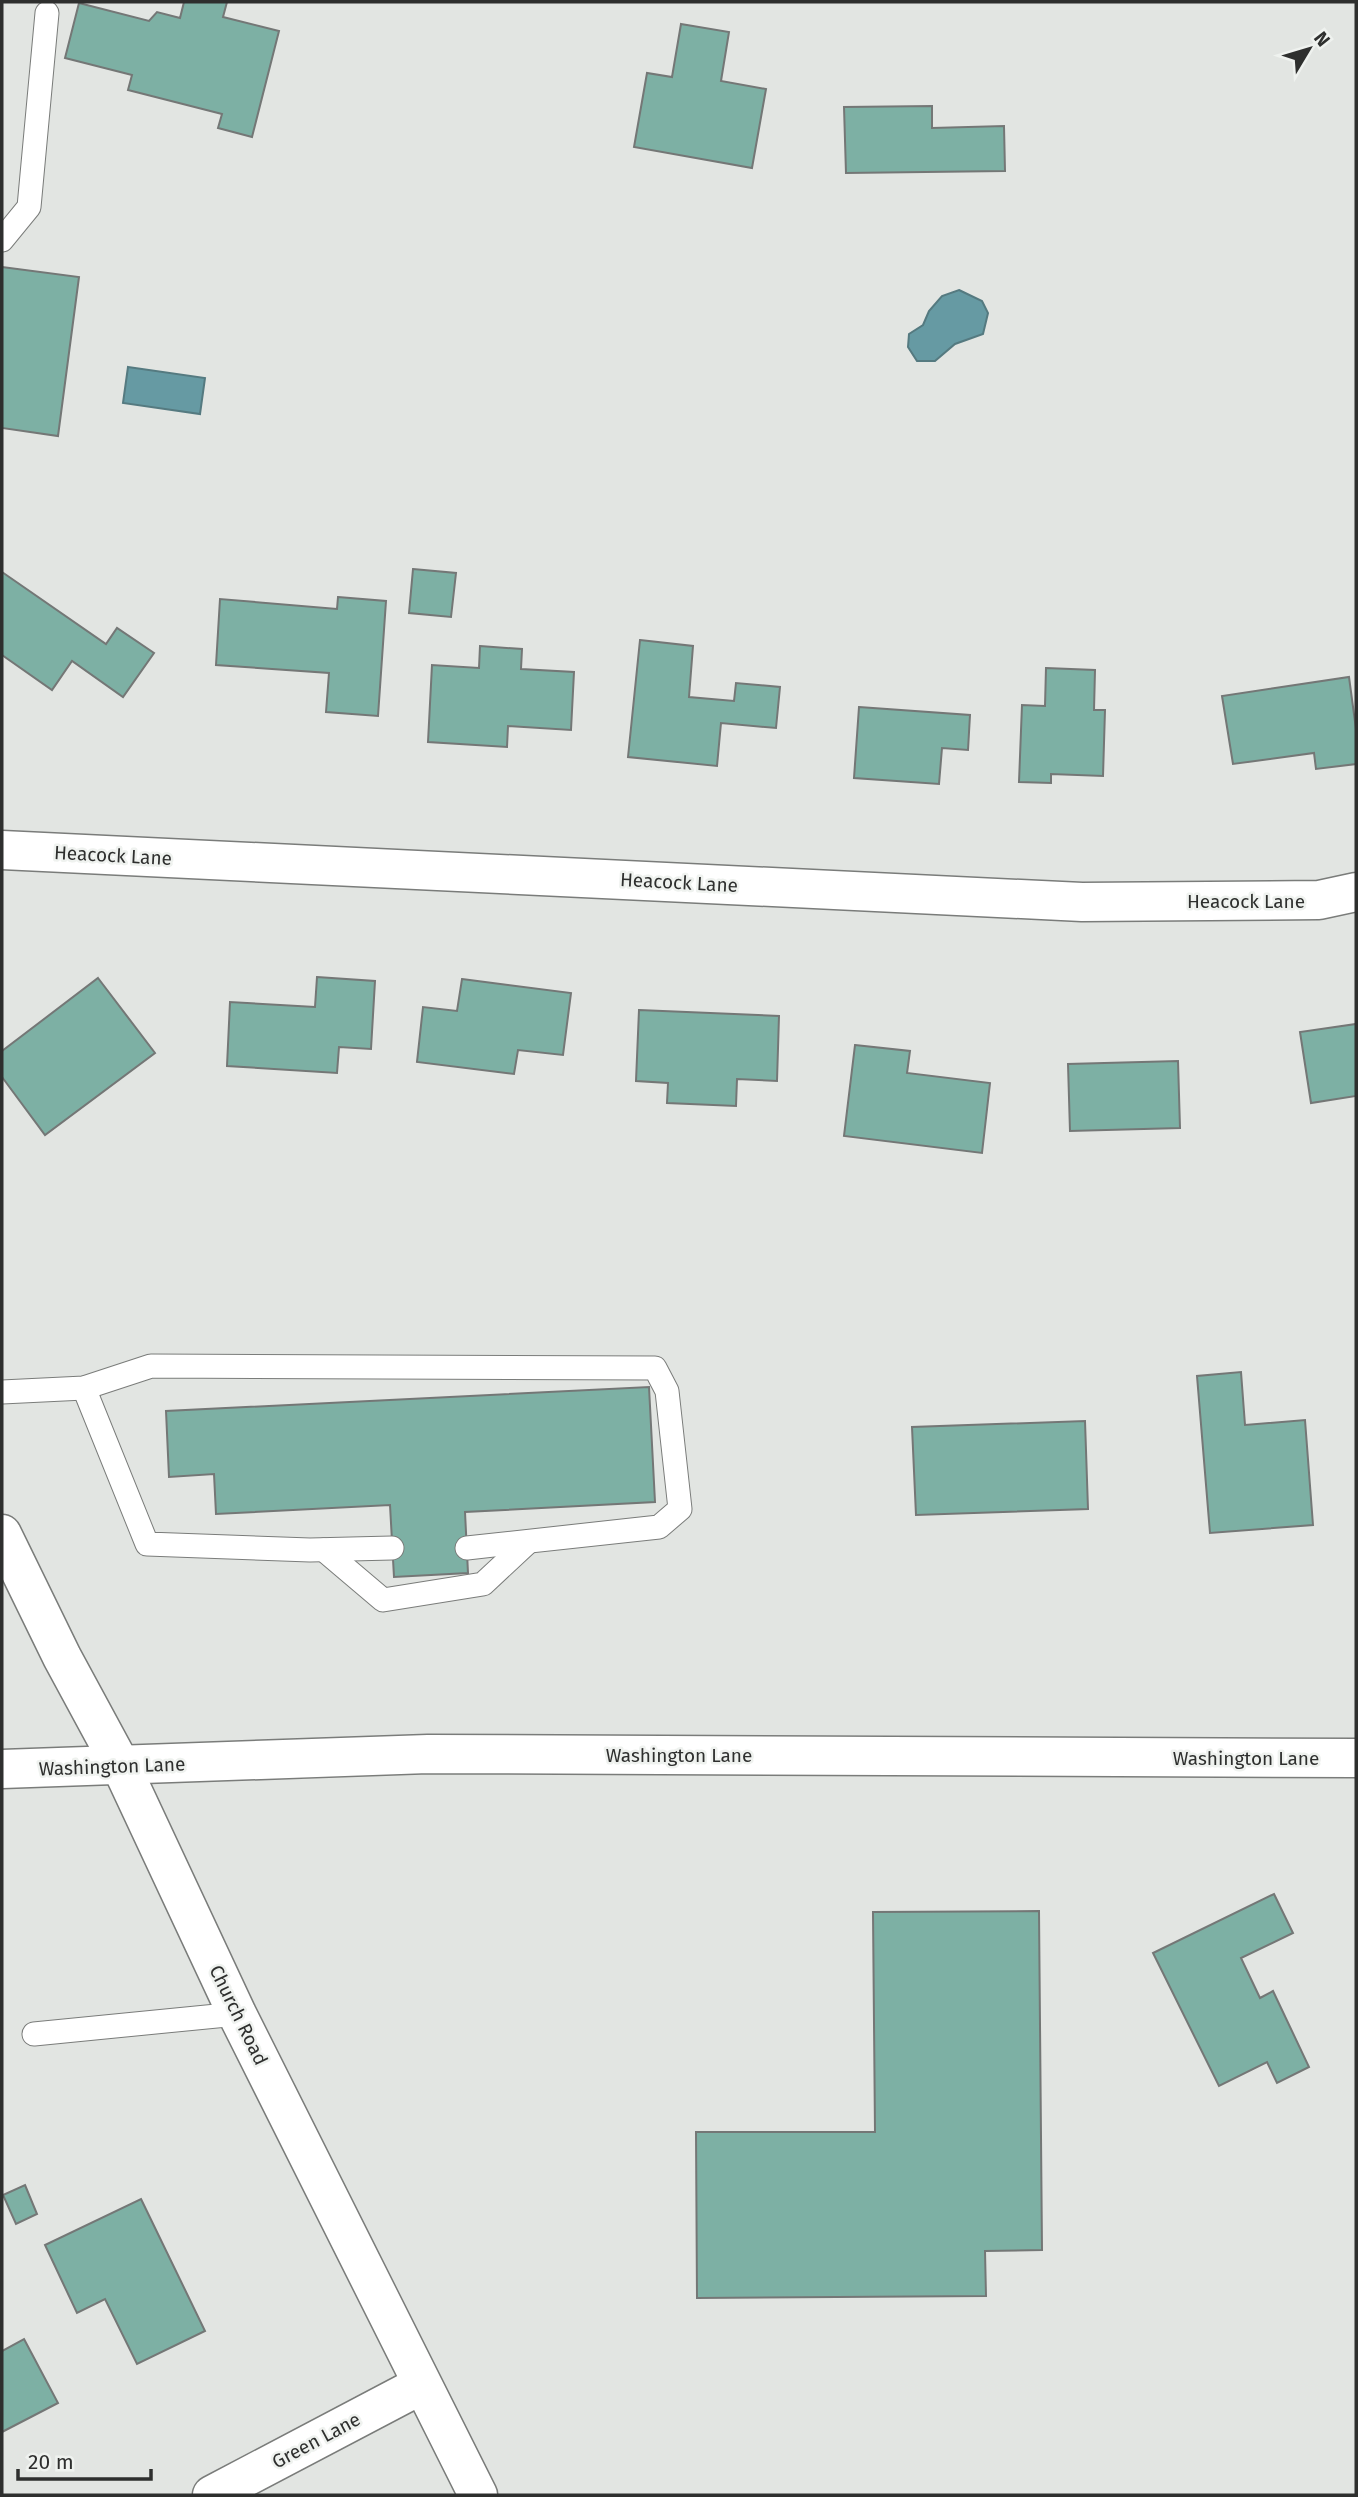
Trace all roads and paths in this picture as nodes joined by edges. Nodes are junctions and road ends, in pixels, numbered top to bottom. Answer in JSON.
{"nodes":[{"id":1,"x":47,"y":13,"type":"dead end"},
{"id":2,"x":2,"y":240,"type":"edge"},
{"id":3,"x":2,"y":850,"type":"edge"},
{"id":4,"x":1356,"y":892,"type":"edge"},
{"id":5,"x":84,"y":1388,"type":"junction"},
{"id":6,"x":2,"y":1392,"type":"edge"},
{"id":7,"x":2,"y":1534,"type":"edge"},
{"id":8,"x":528,"y":1542,"type":"junction"},
{"id":9,"x":392,"y":1548,"type":"dead end"},
{"id":10,"x":467,"y":1548,"type":"dead end"},
{"id":11,"x":324,"y":1550,"type":"junction"},
{"id":12,"x":1356,"y":1758,"type":"edge"},
{"id":13,"x":121,"y":1766,"type":"junction"},
{"id":14,"x":2,"y":1769,"type":"edge"},
{"id":15,"x":237,"y":2014,"type":"junction"},
{"id":16,"x":34,"y":2034,"type":"dead end"},
{"id":17,"x":421,"y":2385,"type":"junction"},
{"id":18,"x":212,"y":2495,"type":"edge"},
{"id":19,"x":478,"y":2495,"type":"edge"}],
"edges":[{"from":1,"to":2,"type":"lane"},
{"from":3,"to":4,"type":"main road","name":"Heacock Lane"},
{"from":5,"to":6,"type":"lane"},
{"from":5,"to":8,"type":"lane"},
{"from":5,"to":11,"type":"lane"},
{"from":7,"to":13,"type":"main road","name":"Church Road"},
{"from":8,"to":10,"type":"lane"},
{"from":8,"to":11,"type":"lane"},
{"from":9,"to":11,"type":"lane"},
{"from":12,"to":13,"type":"main road","name":"Washington Lane"},
{"from":13,"to":14,"type":"main road","name":"Washington Lane"},
{"from":13,"to":15,"type":"main road","name":"Church Road"},
{"from":15,"to":16,"type":"lane"},
{"from":15,"to":17,"type":"main road","name":"Church Road"},
{"from":17,"to":18,"type":"main road","name":"Green Lane"},
{"from":17,"to":19,"type":"main road","name":"Church Road"}]}
